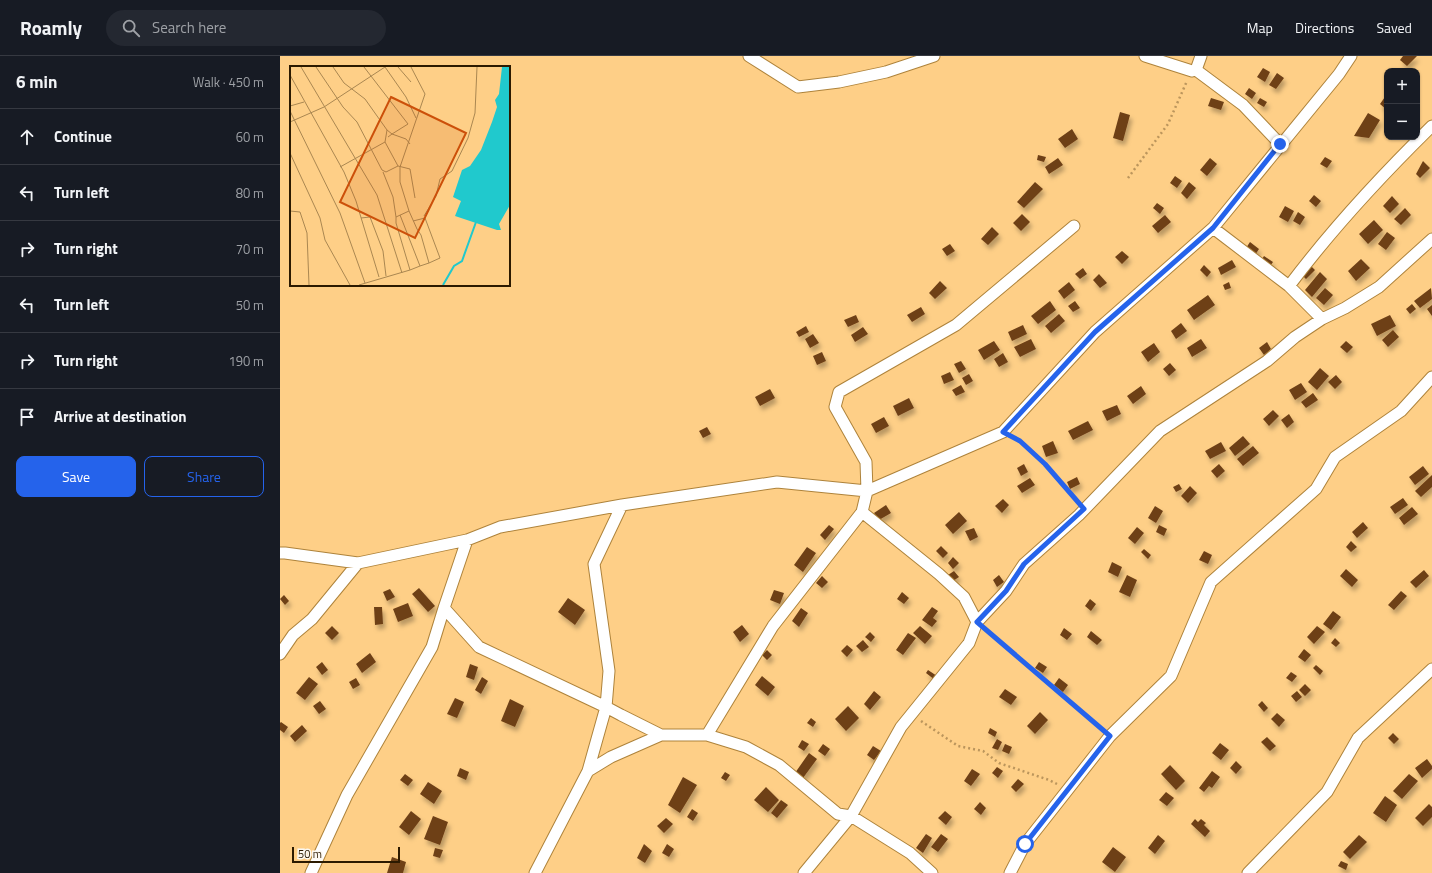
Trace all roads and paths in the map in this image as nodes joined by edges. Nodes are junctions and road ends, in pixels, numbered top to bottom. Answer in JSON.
{"nodes":[{"id":1,"x":749,"y":56,"type":"edge"},
{"id":2,"x":934,"y":56,"type":"edge"},
{"id":3,"x":1145,"y":56,"type":"edge"},
{"id":4,"x":1201,"y":56,"type":"edge"},
{"id":5,"x":1351,"y":56,"type":"edge"},
{"id":6,"x":1194,"y":71,"type":"junction"},
{"id":7,"x":1432,"y":126,"type":"edge"},
{"id":8,"x":1280,"y":144,"type":"junction"},
{"id":9,"x":1128,"y":178,"type":"dead end"},
{"id":10,"x":1074,"y":226,"type":"dead end"},
{"id":11,"x":1213,"y":228,"type":"junction"},
{"id":12,"x":1432,"y":239,"type":"edge"},
{"id":13,"x":1289,"y":286,"type":"junction"},
{"id":14,"x":1322,"y":319,"type":"junction"},
{"id":15,"x":1432,"y":377,"type":"edge"},
{"id":16,"x":1003,"y":432,"type":"junction"},
{"id":17,"x":867,"y":490,"type":"junction"},
{"id":18,"x":622,"y":505,"type":"junction"},
{"id":19,"x":1084,"y":509,"type":"junction"},
{"id":20,"x":862,"y":512,"type":"junction"},
{"id":21,"x":467,"y":540,"type":"junction"},
{"id":22,"x":280,"y":553,"type":"edge"},
{"id":23,"x":358,"y":563,"type":"junction"},
{"id":24,"x":444,"y":608,"type":"junction"},
{"id":25,"x":977,"y":622,"type":"junction"},
{"id":26,"x":280,"y":654,"type":"edge"},
{"id":27,"x":1432,"y":669,"type":"edge"},
{"id":28,"x":606,"y":707,"type":"junction"},
{"id":29,"x":912,"y":715,"type":"junction"},
{"id":30,"x":661,"y":735,"type":"junction"},
{"id":31,"x":707,"y":735,"type":"junction"},
{"id":32,"x":1110,"y":736,"type":"junction"},
{"id":33,"x":588,"y":771,"type":"junction"},
{"id":34,"x":1068,"y":790,"type":"junction"},
{"id":35,"x":850,"y":816,"type":"junction"},
{"id":36,"x":311,"y":873,"type":"edge"},
{"id":37,"x":535,"y":873,"type":"edge"},
{"id":38,"x":804,"y":873,"type":"edge"},
{"id":39,"x":932,"y":873,"type":"edge"},
{"id":40,"x":1010,"y":873,"type":"edge"},
{"id":41,"x":1248,"y":873,"type":"edge"}],
"edges":[{"from":1,"to":2,"type":"street"},
{"from":3,"to":6,"type":"street"},
{"from":4,"to":6,"type":"street"},
{"from":5,"to":8,"type":"street"},
{"from":6,"to":8,"type":"street"},
{"from":6,"to":9,"type":"path"},
{"from":7,"to":13,"type":"street"},
{"from":8,"to":11,"type":"street"},
{"from":10,"to":17,"type":"street"},
{"from":11,"to":13,"type":"street"},
{"from":11,"to":16,"type":"street"},
{"from":12,"to":14,"type":"street"},
{"from":13,"to":14,"type":"street"},
{"from":14,"to":19,"type":"street"},
{"from":15,"to":32,"type":"street"},
{"from":16,"to":17,"type":"street"},
{"from":16,"to":19,"type":"path"},
{"from":17,"to":18,"type":"street"},
{"from":17,"to":20,"type":"street"},
{"from":18,"to":21,"type":"street"},
{"from":18,"to":28,"type":"street"},
{"from":19,"to":25,"type":"street"},
{"from":20,"to":25,"type":"street"},
{"from":20,"to":31,"type":"street"},
{"from":21,"to":23,"type":"street"},
{"from":21,"to":24,"type":"street"},
{"from":22,"to":23,"type":"street"},
{"from":23,"to":26,"type":"street"},
{"from":24,"to":28,"type":"street"},
{"from":24,"to":36,"type":"street"},
{"from":25,"to":29,"type":"street"},
{"from":25,"to":32,"type":"path"},
{"from":27,"to":41,"type":"street"},
{"from":28,"to":30,"type":"street"},
{"from":28,"to":33,"type":"street"},
{"from":29,"to":34,"type":"path"},
{"from":29,"to":35,"type":"street"},
{"from":30,"to":31,"type":"street"},
{"from":30,"to":33,"type":"street"},
{"from":31,"to":35,"type":"street"},
{"from":32,"to":34,"type":"street"},
{"from":33,"to":37,"type":"street"},
{"from":34,"to":40,"type":"street"},
{"from":35,"to":38,"type":"street"},
{"from":35,"to":39,"type":"street"}]}
